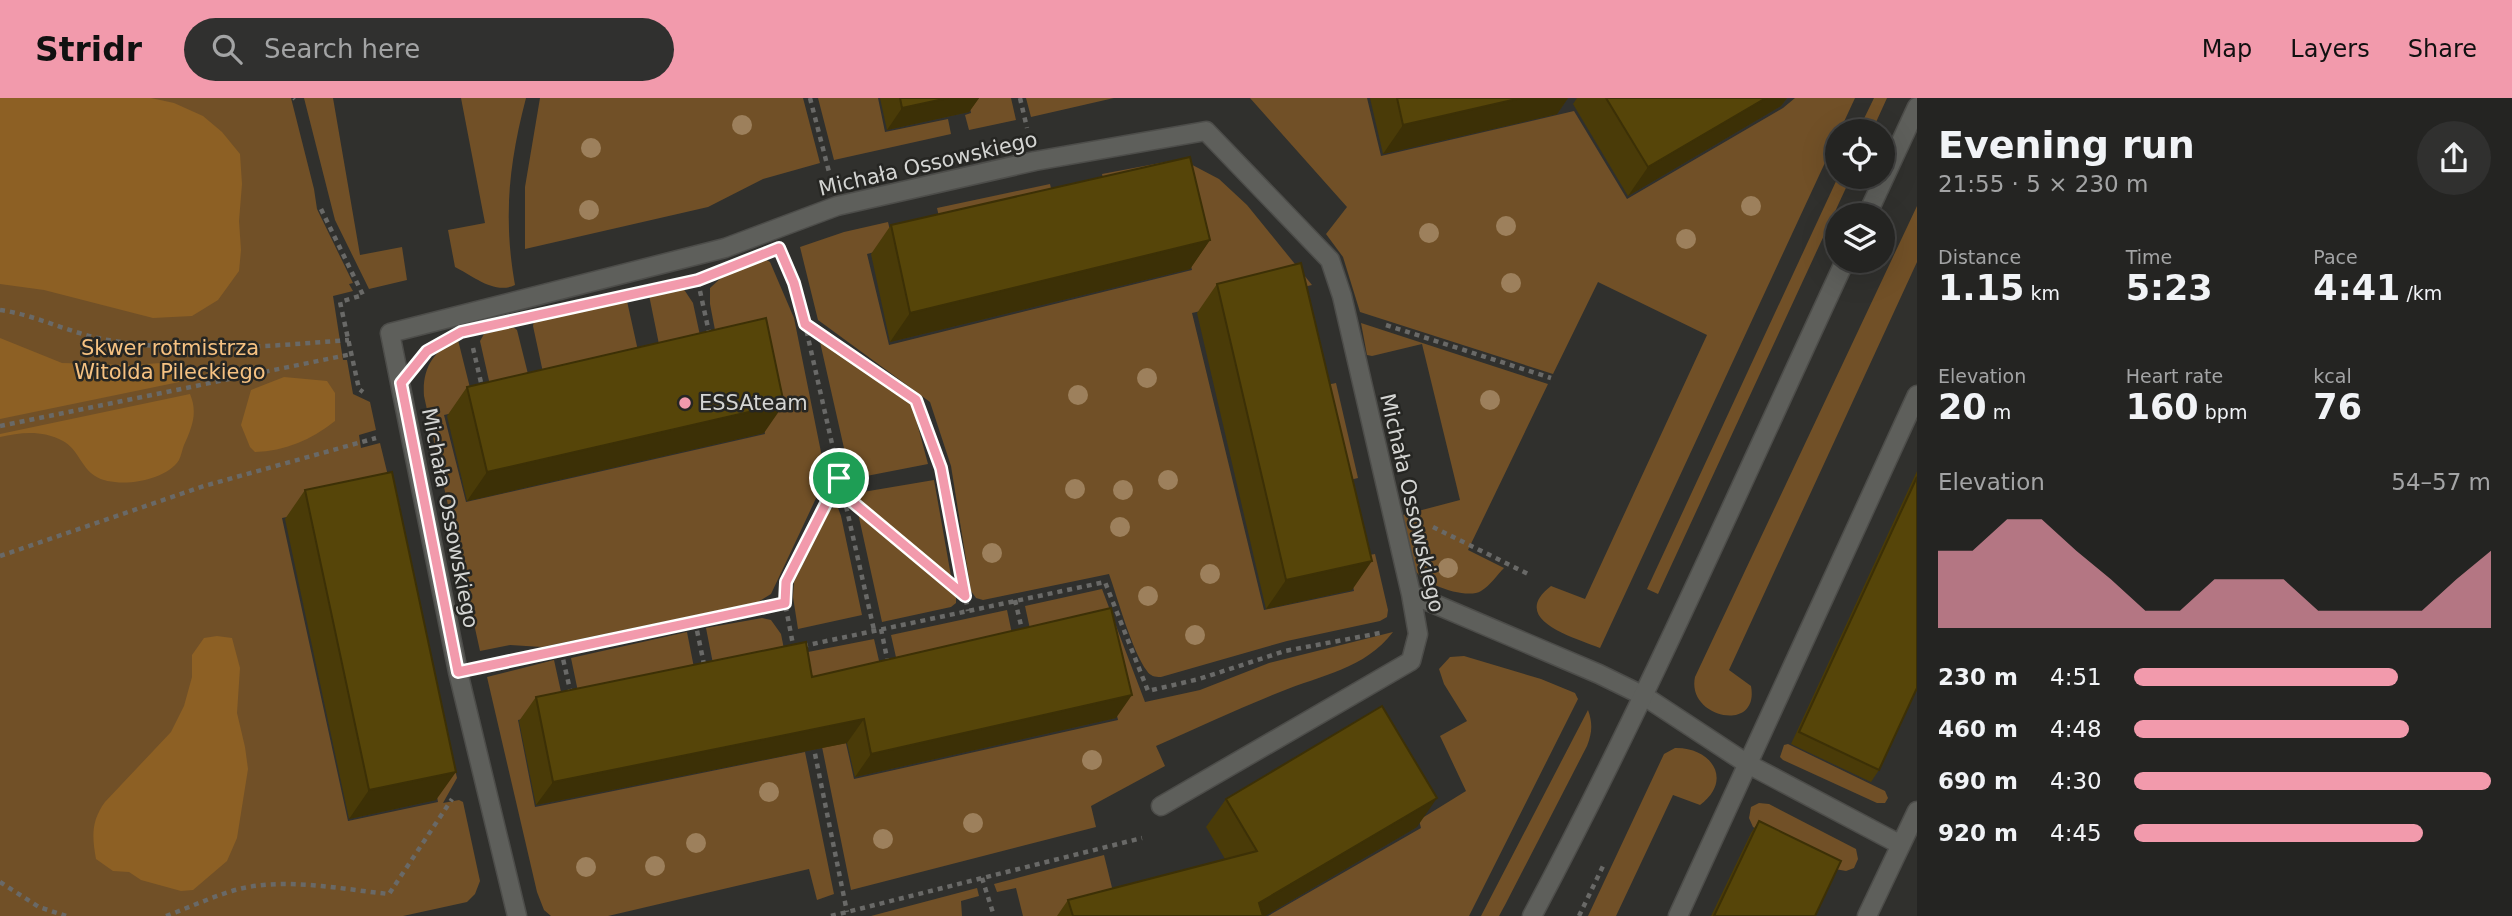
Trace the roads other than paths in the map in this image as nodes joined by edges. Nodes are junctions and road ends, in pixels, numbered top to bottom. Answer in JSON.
{"nodes":[{"id":1,"x":1917,"y":107,"type":"edge"},
{"id":2,"x":1873,"y":203,"type":"edge"},
{"id":3,"x":1839,"y":273,"type":"edge"},
{"id":4,"x":1917,"y":395,"type":"edge"},
{"id":5,"x":1411,"y":594,"type":"junction"},
{"id":6,"x":1644,"y":696,"type":"junction"},
{"id":7,"x":1746,"y":763,"type":"junction"},
{"id":8,"x":1161,"y":806,"type":"road end"},
{"id":9,"x":1917,"y":811,"type":"edge"},
{"id":10,"x":1901,"y":845,"type":"junction"},
{"id":11,"x":517,"y":916,"type":"edge"},
{"id":12,"x":1532,"y":916,"type":"edge"},
{"id":13,"x":1678,"y":916,"type":"edge"},
{"id":14,"x":1867,"y":916,"type":"edge"}],
"edges":[{"from":1,"to":2,"type":"street"},
{"from":3,"to":6,"type":"street"},
{"from":4,"to":7,"type":"street"},
{"from":5,"to":6,"type":"street"},
{"from":5,"to":8,"type":"street","name":"Michała Ossowskiego"},
{"from":5,"to":11,"type":"street","name":"Michała Ossowskiego"},
{"from":6,"to":7,"type":"street"},
{"from":6,"to":12,"type":"street"},
{"from":7,"to":10,"type":"street"},
{"from":7,"to":13,"type":"street"},
{"from":9,"to":10,"type":"street"},
{"from":10,"to":14,"type":"street"}]}
